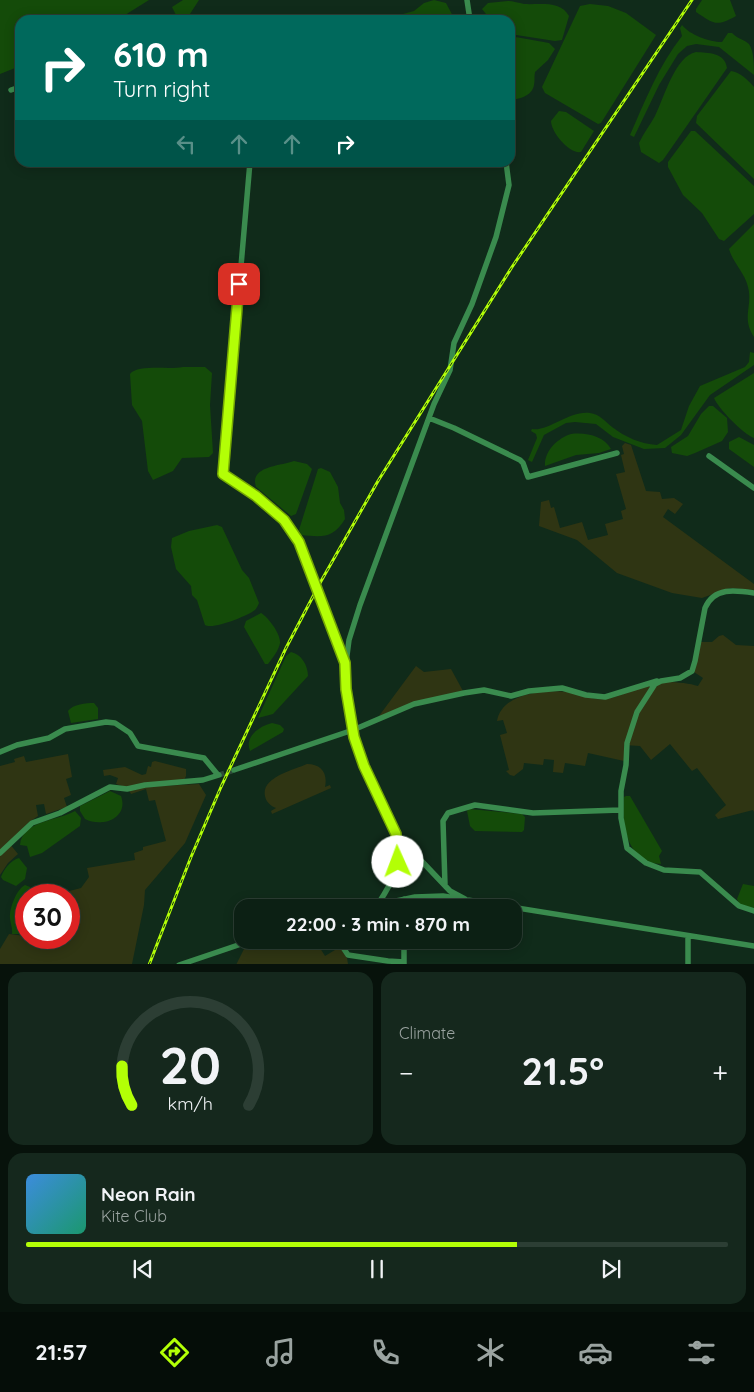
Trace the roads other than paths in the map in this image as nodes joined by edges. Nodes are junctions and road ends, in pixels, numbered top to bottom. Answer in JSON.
{"nodes":[{"id":1,"x":467,"y":0,"type":"edge"},
{"id":2,"x":469,"y":15,"type":"edge"},
{"id":3,"x":15,"y":89,"type":"edge"},
{"id":4,"x":11,"y":90,"type":"dead end"},
{"id":5,"x":250,"y":167,"type":"edge"},
{"id":6,"x":506,"y":167,"type":"edge"},
{"id":7,"x":429,"y":418,"type":"junction"},
{"id":8,"x":617,"y":453,"type":"dead end"},
{"id":9,"x":709,"y":456,"type":"dead end"},
{"id":10,"x":754,"y":488,"type":"edge"},
{"id":11,"x":754,"y":593,"type":"edge"},
{"id":12,"x":345,"y":663,"type":"junction"},
{"id":13,"x":659,"y":681,"type":"junction"},
{"id":14,"x":353,"y":730,"type":"junction"},
{"id":15,"x":0,"y":752,"type":"edge"},
{"id":16,"x":234,"y":770,"type":"tunnel mouth"},
{"id":17,"x":620,"y":810,"type":"junction"},
{"id":18,"x":396,"y":834,"type":"junction"},
{"id":19,"x":0,"y":853,"type":"edge"},
{"id":20,"x":445,"y":886,"type":"junction"},
{"id":21,"x":465,"y":898,"type":"junction"},
{"id":22,"x":381,"y":899,"type":"edge"},
{"id":23,"x":404,"y":899,"type":"edge"},
{"id":24,"x":754,"y":911,"type":"edge"},
{"id":25,"x":688,"y":936,"type":"junction"},
{"id":26,"x":234,"y":946,"type":"edge"},
{"id":27,"x":754,"y":946,"type":"edge"},
{"id":28,"x":344,"y":949,"type":"edge"},
{"id":29,"x":404,"y":949,"type":"edge"},
{"id":30,"x":404,"y":963,"type":"edge"},
{"id":31,"x":179,"y":964,"type":"edge"},
{"id":32,"x":688,"y":964,"type":"edge"}],
"edges":[{"from":1,"to":2,"type":"street"},
{"from":3,"to":4,"type":"street"},
{"from":5,"to":12,"type":"street"},
{"from":6,"to":7,"type":"street"},
{"from":7,"to":8,"type":"street"},
{"from":7,"to":12,"type":"street"},
{"from":9,"to":10,"type":"street"},
{"from":11,"to":13,"type":"street"},
{"from":12,"to":14,"type":"street"},
{"from":13,"to":14,"type":"street"},
{"from":13,"to":17,"type":"street"},
{"from":14,"to":16,"type":"street"},
{"from":14,"to":18,"type":"street"},
{"from":15,"to":19,"type":"street"},
{"from":17,"to":20,"type":"street"},
{"from":17,"to":24,"type":"street"},
{"from":18,"to":20,"type":"street"},
{"from":18,"to":22,"type":"street"},
{"from":20,"to":21,"type":"street"},
{"from":21,"to":23,"type":"street"},
{"from":21,"to":25,"type":"street"},
{"from":25,"to":27,"type":"street"},
{"from":25,"to":32,"type":"street"},
{"from":26,"to":31,"type":"street"},
{"from":28,"to":30,"type":"street"},
{"from":29,"to":30,"type":"street"}]}
